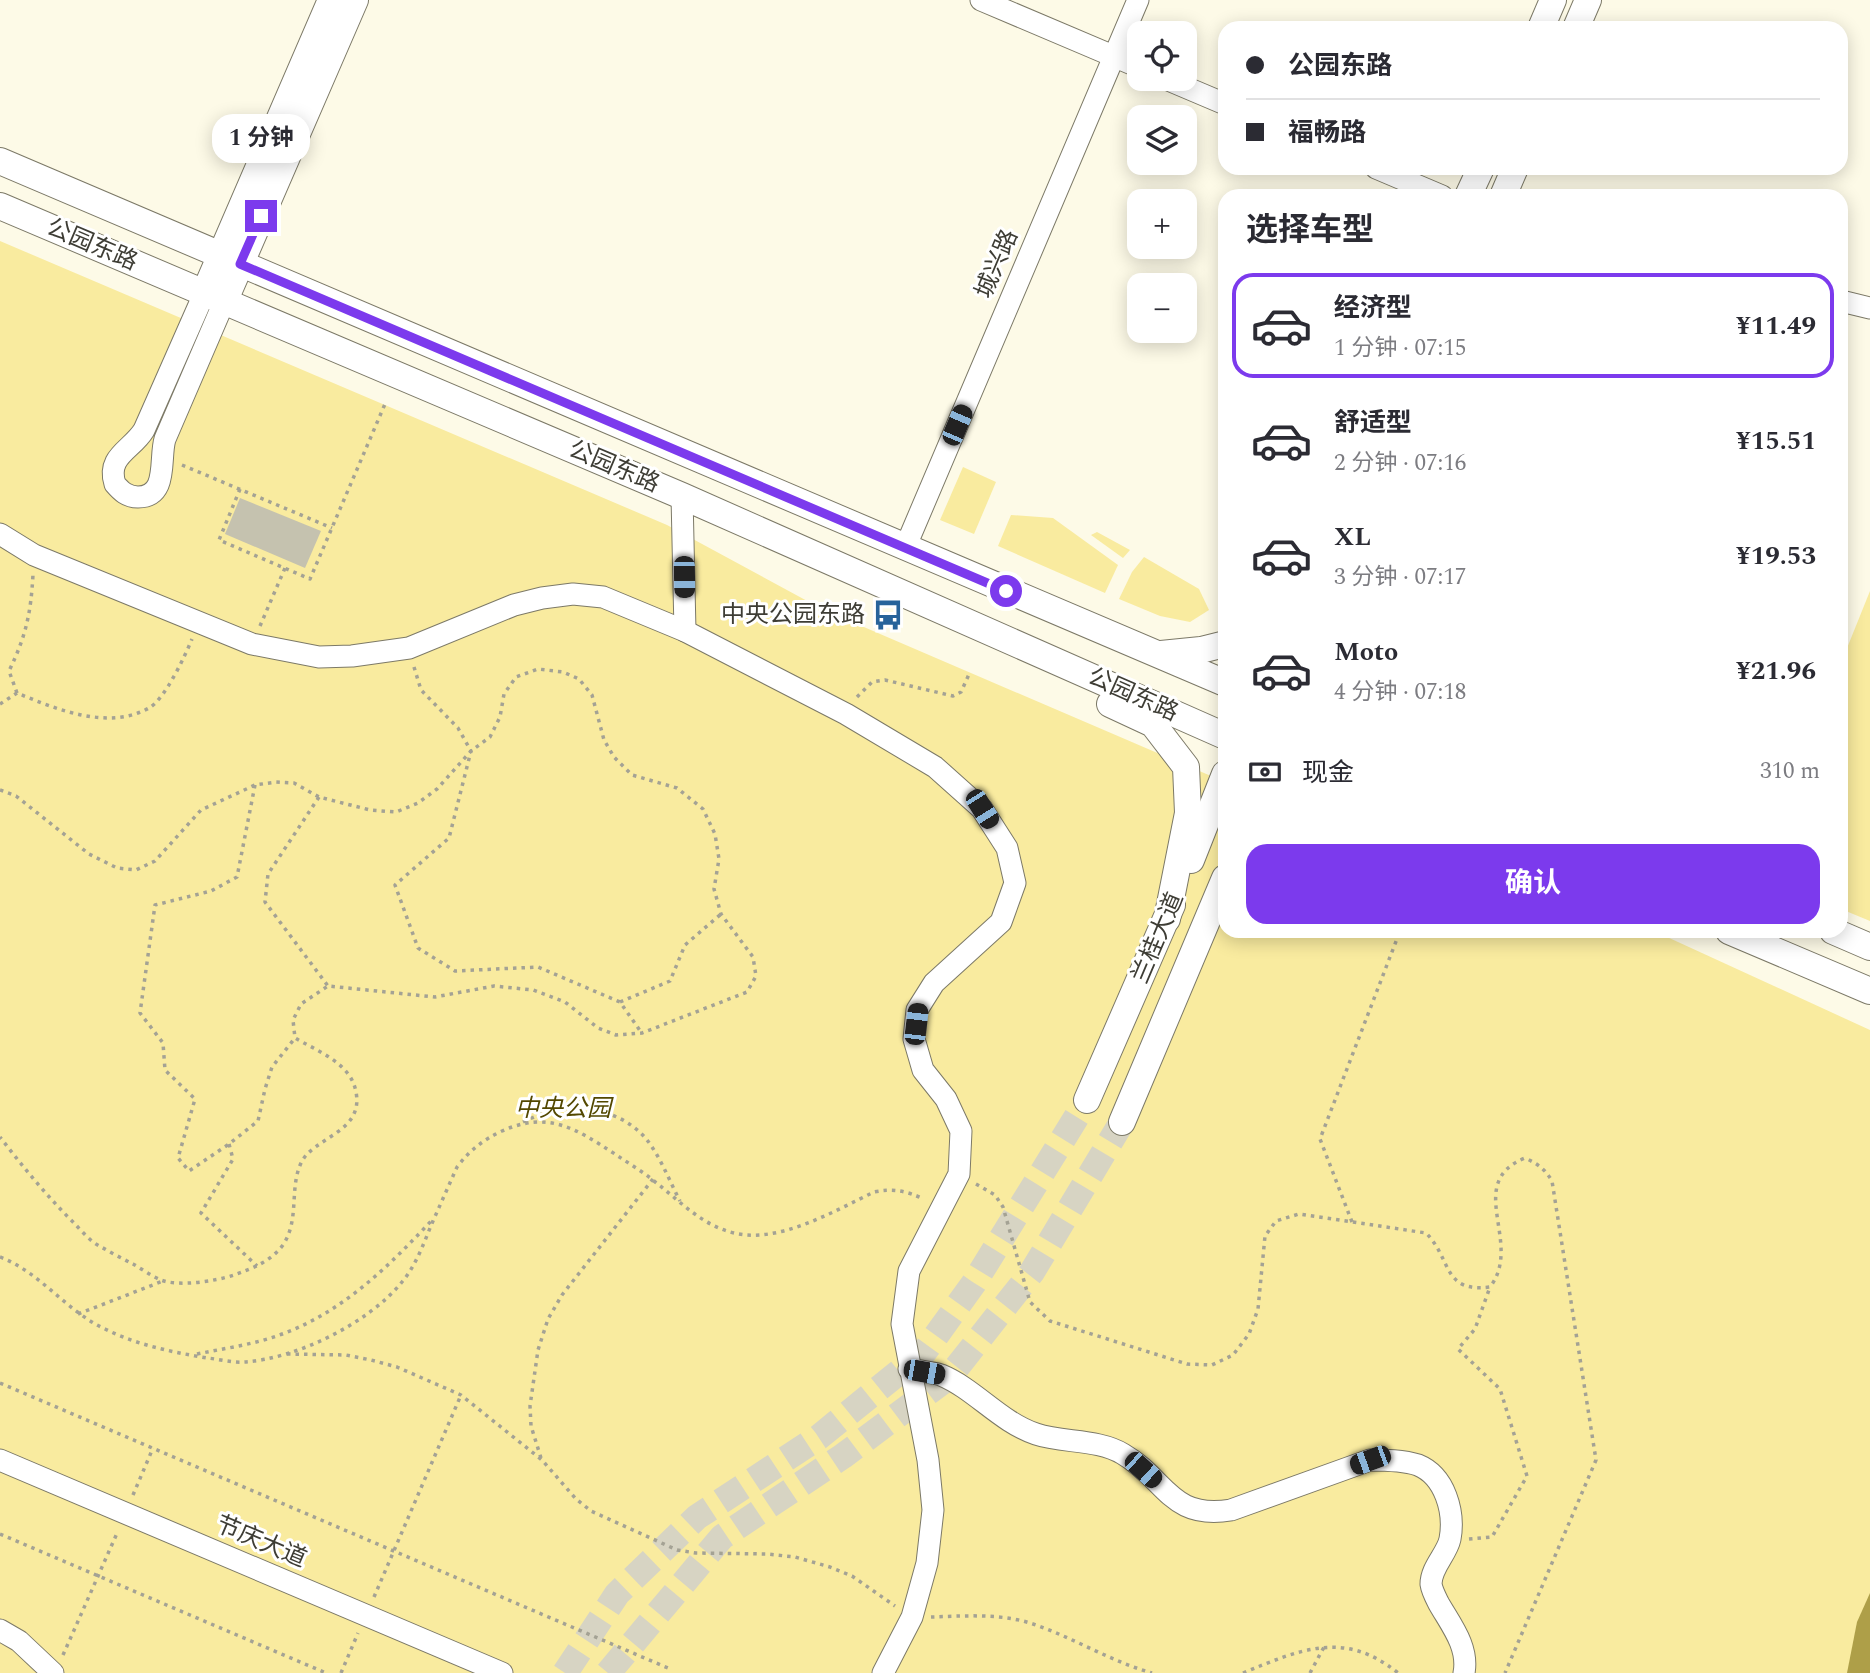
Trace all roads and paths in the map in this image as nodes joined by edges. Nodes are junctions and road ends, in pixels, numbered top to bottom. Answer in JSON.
{"nodes":[{"id":1,"x":331,"y":0,"type":"edge"},
{"id":2,"x":355,"y":0,"type":"edge"},
{"id":3,"x":981,"y":0,"type":"edge"},
{"id":4,"x":1138,"y":0,"type":"edge"},
{"id":5,"x":1553,"y":0,"type":"edge"},
{"id":6,"x":1588,"y":0,"type":"edge"},
{"id":7,"x":1544,"y":21,"type":"edge"},
{"id":8,"x":1579,"y":21,"type":"edge"},
{"id":9,"x":1114,"y":57,"type":"junction"},
{"id":10,"x":1127,"y":62,"type":"edge"},
{"id":11,"x":1194,"y":91,"type":"edge"},
{"id":12,"x":1218,"y":101,"type":"edge"},
{"id":13,"x":0,"y":161,"type":"edge"},
{"id":14,"x":1392,"y":175,"type":"edge"},
{"id":15,"x":1426,"y":189,"type":"edge"},
{"id":16,"x":0,"y":206,"type":"edge"},
{"id":17,"x":230,"y":260,"type":"junction"},
{"id":18,"x":214,"y":298,"type":"junction"},
{"id":19,"x":1848,"y":303,"type":"edge"},
{"id":20,"x":1870,"y":308,"type":"edge"},
{"id":21,"x":385,"y":404,"type":"dead end"},
{"id":22,"x":161,"y":456,"type":"junction"},
{"id":23,"x":240,"y":489,"type":"junction"},
{"id":24,"x":682,"y":496,"type":"junction"},
{"id":25,"x":332,"y":528,"type":"junction"},
{"id":26,"x":0,"y":534,"type":"edge"},
{"id":27,"x":905,"y":548,"type":"junction"},
{"id":28,"x":34,"y":555,"type":"junction"},
{"id":29,"x":285,"y":568,"type":"junction"},
{"id":30,"x":201,"y":621,"type":"junction"},
{"id":31,"x":685,"y":631,"type":"junction"},
{"id":32,"x":996,"y":634,"type":"junction"},
{"id":33,"x":252,"y":644,"type":"junction"},
{"id":34,"x":1218,"y":646,"type":"edge"},
{"id":35,"x":409,"y":648,"type":"junction"},
{"id":36,"x":1157,"y":655,"type":"junction"},
{"id":37,"x":970,"y":672,"type":"dead end"},
{"id":38,"x":1218,"y":680,"type":"edge"},
{"id":39,"x":17,"y":693,"type":"junction"},
{"id":40,"x":0,"y":704,"type":"edge"},
{"id":41,"x":846,"y":714,"type":"junction"},
{"id":42,"x":1218,"y":733,"type":"edge"},
{"id":43,"x":471,"y":751,"type":"junction"},
{"id":44,"x":255,"y":785,"type":"junction"},
{"id":45,"x":0,"y":790,"type":"edge"},
{"id":46,"x":1218,"y":792,"type":"edge"},
{"id":47,"x":318,"y":797,"type":"junction"},
{"id":48,"x":1218,"y":902,"type":"edge"},
{"id":49,"x":721,"y":914,"type":"junction"},
{"id":50,"x":1167,"y":919,"type":"junction"},
{"id":51,"x":1848,"y":937,"type":"edge"},
{"id":52,"x":1398,"y":938,"type":"edge"},
{"id":53,"x":1745,"y":938,"type":"edge"},
{"id":54,"x":1870,"y":947,"type":"edge"},
{"id":55,"x":328,"y":986,"type":"junction"},
{"id":56,"x":1870,"y":991,"type":"edge"},
{"id":57,"x":620,"y":1002,"type":"junction"},
{"id":58,"x":642,"y":1033,"type":"junction"},
{"id":59,"x":295,"y":1038,"type":"junction"},
{"id":60,"x":1087,"y":1100,"type":"tunnel mouth"},
{"id":61,"x":1122,"y":1122,"type":"tunnel mouth"},
{"id":62,"x":521,"y":1123,"type":"junction"},
{"id":63,"x":0,"y":1138,"type":"edge"},
{"id":64,"x":229,"y":1144,"type":"junction"},
{"id":65,"x":959,"y":1174,"type":"junction"},
{"id":66,"x":653,"y":1180,"type":"junction"},
{"id":67,"x":681,"y":1203,"type":"junction"},
{"id":68,"x":941,"y":1208,"type":"junction"},
{"id":69,"x":434,"y":1218,"type":"junction"},
{"id":70,"x":1352,"y":1222,"type":"junction"},
{"id":71,"x":0,"y":1257,"type":"edge"},
{"id":72,"x":258,"y":1267,"type":"junction"},
{"id":73,"x":163,"y":1281,"type":"junction"},
{"id":74,"x":1490,"y":1287,"type":"junction"},
{"id":75,"x":78,"y":1314,"type":"junction"},
{"id":76,"x":285,"y":1354,"type":"junction"},
{"id":77,"x":192,"y":1355,"type":"junction"},
{"id":78,"x":909,"y":1370,"type":"junction"},
{"id":79,"x":0,"y":1383,"type":"edge"},
{"id":80,"x":461,"y":1395,"type":"junction"},
{"id":81,"x":153,"y":1448,"type":"junction"},
{"id":82,"x":0,"y":1460,"type":"edge"},
{"id":83,"x":542,"y":1460,"type":"junction"},
{"id":84,"x":125,"y":1513,"type":"junction"},
{"id":85,"x":0,"y":1534,"type":"edge"},
{"id":86,"x":1450,"y":1541,"type":"junction"},
{"id":87,"x":394,"y":1551,"type":"junction"},
{"id":88,"x":98,"y":1576,"type":"junction"},
{"id":89,"x":366,"y":1615,"type":"junction"},
{"id":90,"x":912,"y":1618,"type":"junction"},
{"id":91,"x":0,"y":1630,"type":"edge"},
{"id":92,"x":1324,"y":1646,"type":"junction"},
{"id":93,"x":57,"y":1667,"type":"edge"},
{"id":94,"x":668,"y":1668,"type":"dead end"},
{"id":95,"x":326,"y":1673,"type":"edge"},
{"id":96,"x":341,"y":1673,"type":"edge"},
{"id":97,"x":502,"y":1673,"type":"edge"},
{"id":98,"x":883,"y":1673,"type":"edge"},
{"id":99,"x":1152,"y":1673,"type":"edge"},
{"id":100,"x":1243,"y":1673,"type":"edge"},
{"id":101,"x":1310,"y":1673,"type":"edge"},
{"id":102,"x":1398,"y":1673,"type":"edge"},
{"id":103,"x":1464,"y":1673,"type":"edge"},
{"id":104,"x":1505,"y":1673,"type":"edge"}],
"edges":[{"from":1,"to":17,"type":"main road"},
{"from":2,"to":17,"type":"main road"},
{"from":3,"to":9,"type":"street"},
{"from":4,"to":9,"type":"street","name":"城兴路"},
{"from":5,"to":7,"type":"main road"},
{"from":6,"to":8,"type":"main road"},
{"from":9,"to":10,"type":"street"},
{"from":9,"to":27,"type":"street","name":"城兴路"},
{"from":11,"to":12,"type":"street"},
{"from":13,"to":17,"type":"main road","name":"公园东路"},
{"from":14,"to":15,"type":"street"},
{"from":16,"to":18,"type":"main road","name":"公园东路"},
{"from":17,"to":18,"type":"main road"},
{"from":17,"to":27,"type":"main road","name":"公园东路"},
{"from":18,"to":22,"type":"street"},
{"from":18,"to":22,"type":"street"},
{"from":18,"to":24,"type":"main road","name":"公园东路"},
{"from":19,"to":20,"type":"street"},
{"from":21,"to":25,"type":"path"},
{"from":22,"to":23,"type":"path"},
{"from":23,"to":25,"type":"path"},
{"from":23,"to":29,"type":"path"},
{"from":24,"to":31,"type":"street"},
{"from":24,"to":32,"type":"main road","name":"公园东路"},
{"from":25,"to":29,"type":"path"},
{"from":26,"to":28,"type":"street"},
{"from":27,"to":36,"type":"main road","name":"公园东路"},
{"from":28,"to":30,"type":"street"},
{"from":28,"to":39,"type":"path"},
{"from":29,"to":33,"type":"path"},
{"from":30,"to":33,"type":"street"},
{"from":30,"to":39,"type":"path"},
{"from":31,"to":35,"type":"street"},
{"from":31,"to":41,"type":"street"},
{"from":32,"to":42,"type":"main road","name":"公园东路"},
{"from":32,"to":50,"type":"main road"},
{"from":33,"to":35,"type":"street"},
{"from":34,"to":36,"type":"main road"},
{"from":35,"to":43,"type":"path"},
{"from":36,"to":38,"type":"main road","name":"公园东路"},
{"from":37,"to":41,"type":"path"},
{"from":39,"to":40,"type":"path"},
{"from":41,"to":65,"type":"street"},
{"from":43,"to":47,"type":"path"},
{"from":43,"to":49,"type":"path"},
{"from":43,"to":57,"type":"path"},
{"from":44,"to":45,"type":"path"},
{"from":44,"to":47,"type":"path"},
{"from":44,"to":64,"type":"path"},
{"from":46,"to":50,"type":"main road","name":"兰桂大道"},
{"from":47,"to":55,"type":"path"},
{"from":48,"to":61,"type":"main road","name":"兰桂大道"},
{"from":49,"to":57,"type":"path"},
{"from":49,"to":58,"type":"path"},
{"from":50,"to":60,"type":"main road","name":"兰桂大道"},
{"from":51,"to":54,"type":"main road"},
{"from":52,"to":70,"type":"path"},
{"from":53,"to":56,"type":"main road"},
{"from":55,"to":58,"type":"path"},
{"from":55,"to":59,"type":"path"},
{"from":57,"to":58,"type":"path"},
{"from":59,"to":64,"type":"path"},
{"from":59,"to":72,"type":"path"},
{"from":62,"to":66,"type":"path"},
{"from":62,"to":67,"type":"path"},
{"from":62,"to":69,"type":"path"},
{"from":63,"to":73,"type":"path"},
{"from":64,"to":72,"type":"path"},
{"from":65,"to":68,"type":"street"},
{"from":65,"to":70,"type":"path"},
{"from":66,"to":67,"type":"path"},
{"from":66,"to":83,"type":"path"},
{"from":67,"to":68,"type":"path"},
{"from":68,"to":78,"type":"street"},
{"from":69,"to":76,"type":"path"},
{"from":69,"to":77,"type":"path"},
{"from":70,"to":74,"type":"path"},
{"from":71,"to":75,"type":"path"},
{"from":72,"to":73,"type":"path"},
{"from":73,"to":75,"type":"path"},
{"from":74,"to":86,"type":"path"},
{"from":74,"to":104,"type":"path"},
{"from":75,"to":77,"type":"path"},
{"from":76,"to":77,"type":"path"},
{"from":76,"to":80,"type":"path"},
{"from":78,"to":86,"type":"street"},
{"from":78,"to":90,"type":"street"},
{"from":79,"to":81,"type":"path"},
{"from":80,"to":83,"type":"path"},
{"from":80,"to":87,"type":"path"},
{"from":81,"to":84,"type":"path"},
{"from":81,"to":87,"type":"path"},
{"from":82,"to":84,"type":"street","name":"节庆大道"},
{"from":83,"to":90,"type":"path"},
{"from":84,"to":88,"type":"path"},
{"from":84,"to":89,"type":"street","name":"节庆大道"},
{"from":85,"to":88,"type":"path"},
{"from":86,"to":103,"type":"street"},
{"from":87,"to":89,"type":"path"},
{"from":87,"to":94,"type":"path"},
{"from":88,"to":93,"type":"path"},
{"from":88,"to":95,"type":"path"},
{"from":89,"to":96,"type":"path"},
{"from":89,"to":97,"type":"street","name":"节庆大道"},
{"from":90,"to":98,"type":"street"},
{"from":90,"to":99,"type":"path"},
{"from":91,"to":93,"type":"street"},
{"from":92,"to":100,"type":"path"},
{"from":92,"to":101,"type":"path"},
{"from":92,"to":102,"type":"path"}]}
